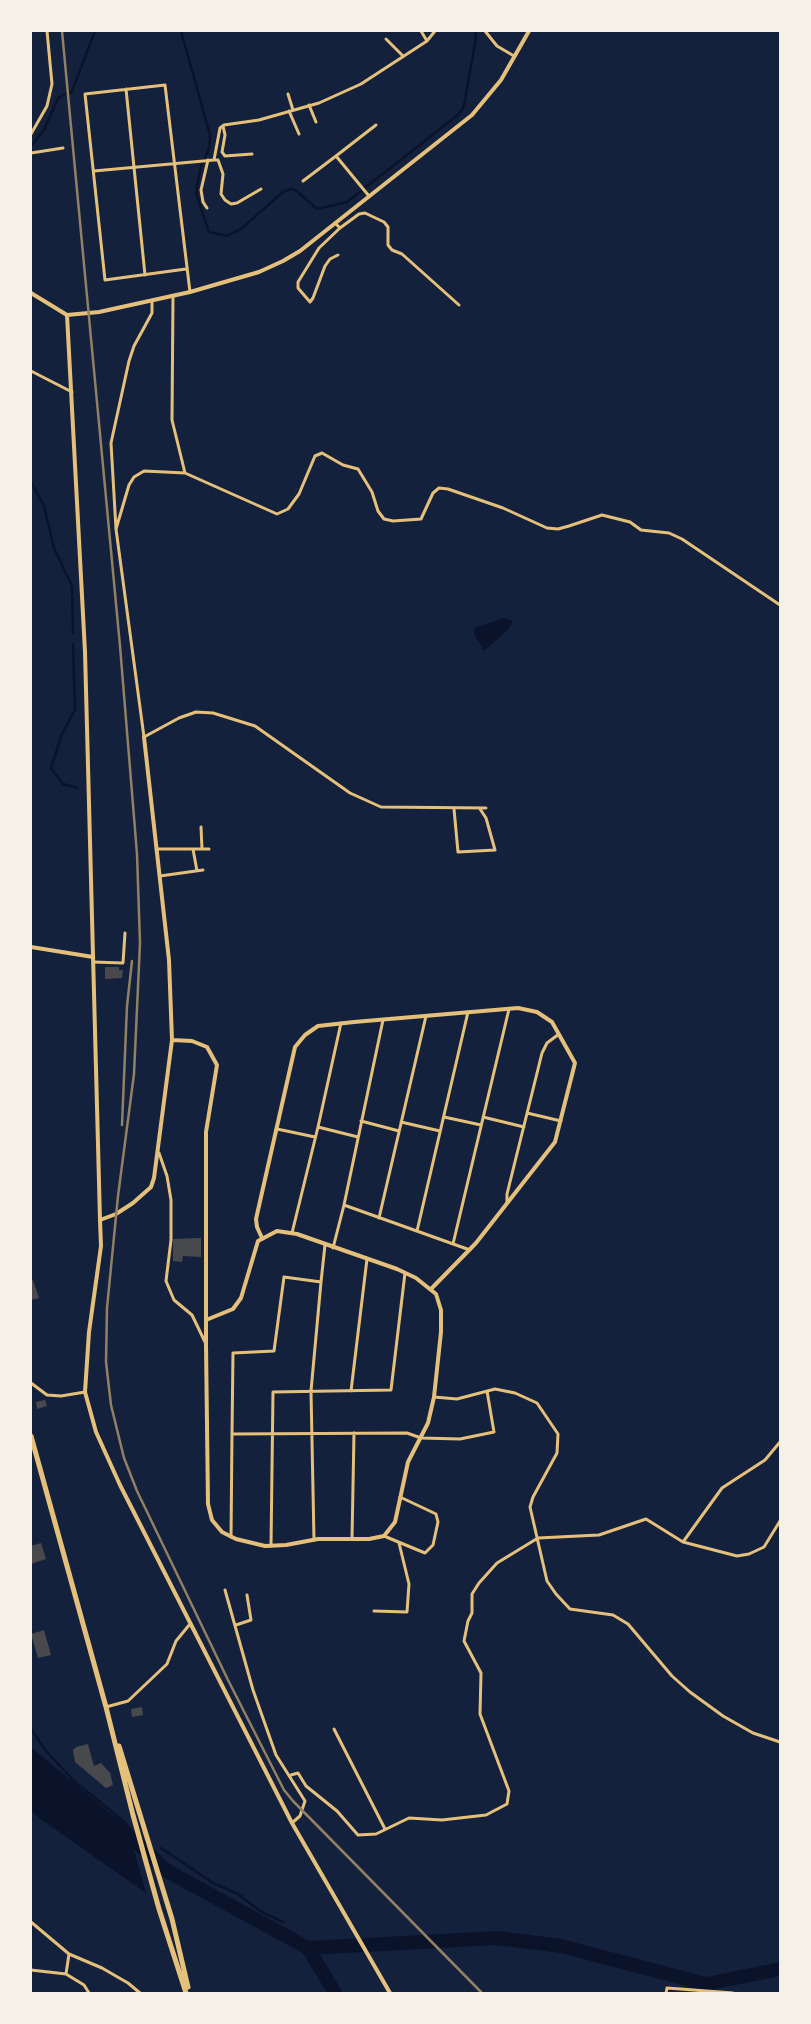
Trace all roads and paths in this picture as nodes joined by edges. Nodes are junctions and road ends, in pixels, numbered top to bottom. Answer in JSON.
{"nodes":[{"id":1,"x":48,"y":31,"type":"edge"},
{"id":2,"x":421,"y":31,"type":"edge"},
{"id":3,"x":435,"y":31,"type":"edge"},
{"id":4,"x":486,"y":31,"type":"edge"},
{"id":5,"x":529,"y":31,"type":"edge"},
{"id":6,"x":386,"y":39,"type":"dead end"},
{"id":7,"x":427,"y":41,"type":"junction"},
{"id":8,"x":403,"y":56,"type":"junction"},
{"id":9,"x":514,"y":56,"type":"junction"},
{"id":10,"x":126,"y":90,"type":"junction"},
{"id":11,"x":288,"y":94,"type":"dead end"},
{"id":12,"x":310,"y":106,"type":"junction"},
{"id":13,"x":291,"y":111,"type":"junction"},
{"id":14,"x":316,"y":122,"type":"dead end"},
{"id":15,"x":376,"y":125,"type":"dead end"},
{"id":16,"x":223,"y":126,"type":"junction"},
{"id":17,"x":31,"y":134,"type":"edge"},
{"id":18,"x":299,"y":134,"type":"dead end"},
{"id":19,"x":63,"y":148,"type":"dead end"},
{"id":20,"x":31,"y":153,"type":"edge"},
{"id":21,"x":252,"y":154,"type":"dead end"},
{"id":22,"x":336,"y":156,"type":"junction"},
{"id":23,"x":207,"y":160,"type":"junction"},
{"id":24,"x":214,"y":160,"type":"junction"},
{"id":25,"x":174,"y":163,"type":"junction"},
{"id":26,"x":134,"y":166,"type":"junction"},
{"id":27,"x":94,"y":171,"type":"junction"},
{"id":28,"x":303,"y":181,"type":"dead end"},
{"id":29,"x":261,"y":189,"type":"dead end"},
{"id":30,"x":368,"y":194,"type":"junction"},
{"id":31,"x":208,"y":208,"type":"dead end"},
{"id":32,"x":335,"y":223,"type":"junction"},
{"id":33,"x":340,"y":228,"type":"junction"},
{"id":34,"x":338,"y":256,"type":"dead end"},
{"id":35,"x":186,"y":269,"type":"junction"},
{"id":36,"x":145,"y":275,"type":"junction"},
{"id":37,"x":190,"y":292,"type":"junction"},
{"id":38,"x":31,"y":293,"type":"edge"},
{"id":39,"x":173,"y":296,"type":"junction"},
{"id":40,"x":152,"y":301,"type":"junction"},
{"id":41,"x":459,"y":305,"type":"dead end"},
{"id":42,"x":67,"y":315,"type":"junction"},
{"id":43,"x":31,"y":371,"type":"edge"},
{"id":44,"x":72,"y":392,"type":"junction"},
{"id":45,"x":185,"y":473,"type":"junction"},
{"id":46,"x":116,"y":529,"type":"junction"},
{"id":47,"x":780,"y":605,"type":"edge"},
{"id":48,"x":144,"y":737,"type":"junction"},
{"id":49,"x":480,"y":808,"type":"junction"},
{"id":50,"x":486,"y":808,"type":"dead end"},
{"id":51,"x":454,"y":809,"type":"junction"},
{"id":52,"x":202,"y":827,"type":"dead end"},
{"id":53,"x":157,"y":849,"type":"junction"},
{"id":54,"x":193,"y":849,"type":"junction"},
{"id":55,"x":202,"y":849,"type":"junction"},
{"id":56,"x":209,"y":849,"type":"dead end"},
{"id":57,"x":203,"y":870,"type":"dead end"},
{"id":58,"x":197,"y":871,"type":"junction"},
{"id":59,"x":160,"y":876,"type":"junction"},
{"id":60,"x":124,"y":933,"type":"dead end"},
{"id":61,"x":31,"y":947,"type":"edge"},
{"id":62,"x":93,"y":959,"type":"junction"},
{"id":63,"x":509,"y":1009,"type":"junction"},
{"id":64,"x":468,"y":1011,"type":"junction"},
{"id":65,"x":426,"y":1015,"type":"junction"},
{"id":66,"x":382,"y":1020,"type":"junction"},
{"id":67,"x":341,"y":1023,"type":"junction"},
{"id":68,"x":559,"y":1034,"type":"junction"},
{"id":69,"x":172,"y":1040,"type":"junction"},
{"id":70,"x":527,"y":1113,"type":"junction"},
{"id":71,"x":444,"y":1117,"type":"junction"},
{"id":72,"x":483,"y":1118,"type":"junction"},
{"id":73,"x":361,"y":1121,"type":"junction"},
{"id":74,"x":561,"y":1121,"type":"junction"},
{"id":75,"x":401,"y":1122,"type":"junction"},
{"id":76,"x":481,"y":1125,"type":"junction"},
{"id":77,"x":524,"y":1126,"type":"junction"},
{"id":78,"x":318,"y":1127,"type":"junction"},
{"id":79,"x":277,"y":1129,"type":"junction"},
{"id":80,"x":399,"y":1131,"type":"junction"},
{"id":81,"x":440,"y":1131,"type":"junction"},
{"id":82,"x":315,"y":1137,"type":"junction"},
{"id":83,"x":358,"y":1137,"type":"junction"},
{"id":84,"x":159,"y":1153,"type":"junction"},
{"id":85,"x":344,"y":1205,"type":"junction"},
{"id":86,"x":507,"y":1205,"type":"junction"},
{"id":87,"x":379,"y":1218,"type":"junction"},
{"id":88,"x":100,"y":1220,"type":"junction"},
{"id":89,"x":417,"y":1231,"type":"junction"},
{"id":90,"x":292,"y":1233,"type":"junction"},
{"id":91,"x":262,"y":1238,"type":"junction"},
{"id":92,"x":453,"y":1244,"type":"junction"},
{"id":93,"x":325,"y":1245,"type":"junction"},
{"id":94,"x":333,"y":1248,"type":"junction"},
{"id":95,"x":470,"y":1250,"type":"junction"},
{"id":96,"x":367,"y":1259,"type":"junction"},
{"id":97,"x":405,"y":1273,"type":"junction"},
{"id":98,"x":321,"y":1282,"type":"junction"},
{"id":99,"x":430,"y":1289,"type":"junction"},
{"id":100,"x":206,"y":1320,"type":"junction"},
{"id":101,"x":206,"y":1345,"type":"junction"},
{"id":102,"x":31,"y":1383,"type":"edge"},
{"id":103,"x":311,"y":1391,"type":"junction"},
{"id":104,"x":351,"y":1391,"type":"junction"},
{"id":105,"x":487,"y":1391,"type":"junction"},
{"id":106,"x":85,"y":1392,"type":"junction"},
{"id":107,"x":434,"y":1397,"type":"junction"},
{"id":108,"x":311,"y":1433,"type":"junction"},
{"id":109,"x":354,"y":1433,"type":"junction"},
{"id":110,"x":232,"y":1434,"type":"junction"},
{"id":111,"x":272,"y":1434,"type":"junction"},
{"id":112,"x":31,"y":1436,"type":"edge"},
{"id":113,"x":420,"y":1438,"type":"junction"},
{"id":114,"x":780,"y":1442,"type":"edge"},
{"id":115,"x":400,"y":1497,"type":"junction"},
{"id":116,"x":780,"y":1521,"type":"edge"},
{"id":117,"x":384,"y":1536,"type":"junction"},
{"id":118,"x":231,"y":1537,"type":"junction"},
{"id":119,"x":352,"y":1538,"type":"junction"},
{"id":120,"x":538,"y":1538,"type":"junction"},
{"id":121,"x":314,"y":1540,"type":"junction"},
{"id":122,"x":399,"y":1542,"type":"junction"},
{"id":123,"x":684,"y":1542,"type":"junction"},
{"id":124,"x":271,"y":1546,"type":"junction"},
{"id":125,"x":225,"y":1590,"type":"dead end"},
{"id":126,"x":247,"y":1596,"type":"dead end"},
{"id":127,"x":374,"y":1611,"type":"dead end"},
{"id":128,"x":191,"y":1623,"type":"junction"},
{"id":129,"x":236,"y":1625,"type":"junction"},
{"id":130,"x":106,"y":1707,"type":"junction"},
{"id":131,"x":334,"y":1730,"type":"dead end"},
{"id":132,"x":780,"y":1742,"type":"edge"},
{"id":133,"x":291,"y":1775,"type":"junction"},
{"id":134,"x":292,"y":1823,"type":"junction"},
{"id":135,"x":385,"y":1829,"type":"junction"},
{"id":136,"x":31,"y":1922,"type":"edge"},
{"id":137,"x":69,"y":1954,"type":"junction"},
{"id":138,"x":31,"y":1970,"type":"edge"},
{"id":139,"x":66,"y":1974,"type":"junction"},
{"id":140,"x":703,"y":1992,"type":"edge"},
{"id":141,"x":89,"y":1993,"type":"edge"},
{"id":142,"x":140,"y":1993,"type":"edge"},
{"id":143,"x":188,"y":1993,"type":"edge"},
{"id":144,"x":390,"y":1993,"type":"edge"},
{"id":145,"x":666,"y":1993,"type":"edge"},
{"id":146,"x":733,"y":1993,"type":"edge"}],
"edges":[{"from":1,"to":17,"type":"street"},
{"from":2,"to":7,"type":"street"},
{"from":3,"to":7,"type":"street"},
{"from":4,"to":9,"type":"street"},
{"from":5,"to":9,"type":"street"},
{"from":6,"to":8,"type":"street"},
{"from":7,"to":8,"type":"street"},
{"from":8,"to":12,"type":"street"},
{"from":9,"to":30,"type":"street"},
{"from":10,"to":25,"type":"street"},
{"from":10,"to":26,"type":"street"},
{"from":10,"to":27,"type":"street"},
{"from":11,"to":13,"type":"street"},
{"from":12,"to":13,"type":"street"},
{"from":12,"to":14,"type":"street"},
{"from":13,"to":16,"type":"street"},
{"from":13,"to":18,"type":"street"},
{"from":15,"to":22,"type":"street"},
{"from":16,"to":21,"type":"street"},
{"from":16,"to":24,"type":"street"},
{"from":19,"to":20,"type":"street"},
{"from":22,"to":28,"type":"street"},
{"from":22,"to":30,"type":"street"},
{"from":23,"to":24,"type":"street"},
{"from":23,"to":25,"type":"street"},
{"from":23,"to":31,"type":"street"},
{"from":24,"to":29,"type":"street"},
{"from":25,"to":26,"type":"street"},
{"from":25,"to":35,"type":"street"},
{"from":26,"to":27,"type":"street"},
{"from":26,"to":36,"type":"street"},
{"from":27,"to":36,"type":"street"},
{"from":30,"to":32,"type":"street"},
{"from":32,"to":33,"type":"street"},
{"from":32,"to":37,"type":"street"},
{"from":33,"to":34,"type":"street"},
{"from":33,"to":41,"type":"street"},
{"from":35,"to":36,"type":"street"},
{"from":35,"to":37,"type":"street"},
{"from":37,"to":39,"type":"street"},
{"from":38,"to":42,"type":"street"},
{"from":39,"to":40,"type":"street"},
{"from":39,"to":45,"type":"street"},
{"from":40,"to":42,"type":"street"},
{"from":40,"to":46,"type":"street"},
{"from":42,"to":44,"type":"street"},
{"from":43,"to":44,"type":"street"},
{"from":44,"to":62,"type":"street"},
{"from":45,"to":46,"type":"street"},
{"from":45,"to":47,"type":"street"},
{"from":46,"to":48,"type":"street"},
{"from":48,"to":51,"type":"street"},
{"from":48,"to":53,"type":"street"},
{"from":49,"to":50,"type":"street"},
{"from":49,"to":51,"type":"street"},
{"from":49,"to":51,"type":"street"},
{"from":52,"to":55,"type":"street"},
{"from":53,"to":54,"type":"street"},
{"from":53,"to":59,"type":"street"},
{"from":54,"to":55,"type":"street"},
{"from":54,"to":58,"type":"street"},
{"from":55,"to":56,"type":"street"},
{"from":57,"to":58,"type":"street"},
{"from":58,"to":59,"type":"street"},
{"from":59,"to":69,"type":"street"},
{"from":60,"to":62,"type":"street"},
{"from":61,"to":62,"type":"street"},
{"from":62,"to":88,"type":"street"},
{"from":63,"to":64,"type":"street"},
{"from":63,"to":68,"type":"street"},
{"from":63,"to":72,"type":"street"},
{"from":64,"to":65,"type":"street"},
{"from":64,"to":71,"type":"street"},
{"from":65,"to":66,"type":"street"},
{"from":65,"to":75,"type":"street"},
{"from":66,"to":67,"type":"street"},
{"from":66,"to":73,"type":"street"},
{"from":67,"to":78,"type":"street"},
{"from":67,"to":79,"type":"street"},
{"from":68,"to":70,"type":"street"},
{"from":68,"to":74,"type":"street"},
{"from":69,"to":84,"type":"street"},
{"from":69,"to":100,"type":"street"},
{"from":70,"to":74,"type":"street"},
{"from":70,"to":77,"type":"street"},
{"from":71,"to":76,"type":"street"},
{"from":71,"to":81,"type":"street"},
{"from":72,"to":76,"type":"street"},
{"from":72,"to":77,"type":"street"},
{"from":73,"to":80,"type":"street"},
{"from":73,"to":83,"type":"street"},
{"from":74,"to":86,"type":"street"},
{"from":75,"to":80,"type":"street"},
{"from":75,"to":81,"type":"street"},
{"from":76,"to":92,"type":"street"},
{"from":77,"to":86,"type":"street"},
{"from":78,"to":82,"type":"street"},
{"from":78,"to":83,"type":"street"},
{"from":79,"to":82,"type":"street"},
{"from":79,"to":91,"type":"street"},
{"from":80,"to":87,"type":"street"},
{"from":81,"to":89,"type":"street"},
{"from":82,"to":90,"type":"street"},
{"from":83,"to":85,"type":"street"},
{"from":84,"to":88,"type":"street"},
{"from":84,"to":101,"type":"street"},
{"from":85,"to":87,"type":"street"},
{"from":85,"to":94,"type":"street"},
{"from":86,"to":95,"type":"street"},
{"from":87,"to":89,"type":"street"},
{"from":88,"to":106,"type":"street"},
{"from":89,"to":92,"type":"street"},
{"from":90,"to":91,"type":"street"},
{"from":90,"to":93,"type":"street"},
{"from":91,"to":100,"type":"street"},
{"from":92,"to":95,"type":"street"},
{"from":93,"to":94,"type":"street"},
{"from":93,"to":98,"type":"street"},
{"from":94,"to":96,"type":"street"},
{"from":95,"to":99,"type":"street"},
{"from":96,"to":97,"type":"street"},
{"from":96,"to":104,"type":"street"},
{"from":97,"to":99,"type":"street"},
{"from":97,"to":104,"type":"street"},
{"from":98,"to":103,"type":"street"},
{"from":98,"to":110,"type":"street"},
{"from":99,"to":107,"type":"street"},
{"from":100,"to":101,"type":"street"},
{"from":101,"to":118,"type":"street"},
{"from":102,"to":106,"type":"street"},
{"from":103,"to":104,"type":"street"},
{"from":103,"to":108,"type":"street"},
{"from":103,"to":111,"type":"street"},
{"from":105,"to":107,"type":"street"},
{"from":105,"to":113,"type":"street"},
{"from":105,"to":120,"type":"street"},
{"from":106,"to":128,"type":"street"},
{"from":107,"to":113,"type":"street"},
{"from":108,"to":109,"type":"street"},
{"from":108,"to":111,"type":"street"},
{"from":108,"to":121,"type":"street"},
{"from":109,"to":113,"type":"street"},
{"from":109,"to":119,"type":"street"},
{"from":110,"to":111,"type":"street"},
{"from":110,"to":118,"type":"street"},
{"from":111,"to":124,"type":"street"},
{"from":112,"to":130,"type":"highway"},
{"from":113,"to":115,"type":"street"},
{"from":114,"to":123,"type":"street"},
{"from":115,"to":117,"type":"street"},
{"from":115,"to":122,"type":"street"},
{"from":116,"to":123,"type":"street"},
{"from":117,"to":119,"type":"street"},
{"from":117,"to":122,"type":"street"},
{"from":118,"to":124,"type":"street"},
{"from":119,"to":121,"type":"street"},
{"from":120,"to":123,"type":"street"},
{"from":120,"to":132,"type":"street"},
{"from":120,"to":135,"type":"street"},
{"from":121,"to":124,"type":"street"},
{"from":122,"to":127,"type":"street"},
{"from":125,"to":129,"type":"street"},
{"from":126,"to":129,"type":"street"},
{"from":128,"to":130,"type":"street"},
{"from":128,"to":134,"type":"street"},
{"from":129,"to":133,"type":"street"},
{"from":130,"to":143,"type":"highway"},
{"from":130,"to":143,"type":"highway"},
{"from":131,"to":135,"type":"street"},
{"from":133,"to":134,"type":"street"},
{"from":133,"to":135,"type":"street"},
{"from":134,"to":144,"type":"street"},
{"from":136,"to":137,"type":"street"},
{"from":137,"to":139,"type":"street"},
{"from":137,"to":142,"type":"street"},
{"from":138,"to":139,"type":"street"},
{"from":139,"to":141,"type":"street"},
{"from":140,"to":145,"type":"street"},
{"from":140,"to":146,"type":"street"}]}
